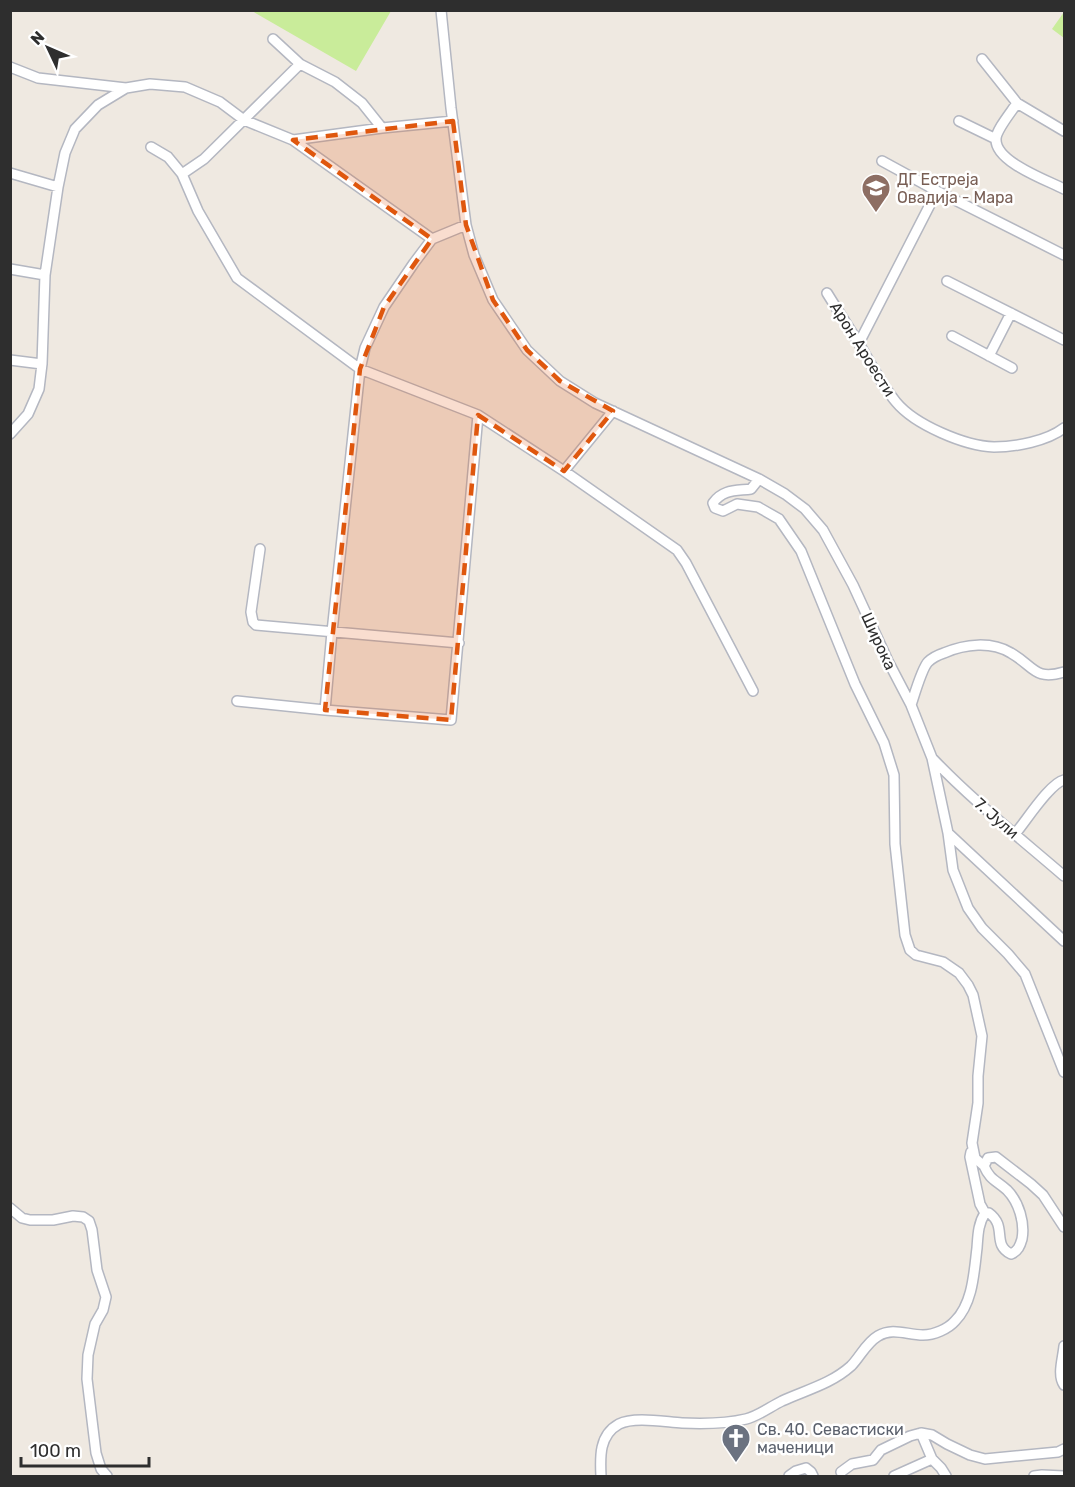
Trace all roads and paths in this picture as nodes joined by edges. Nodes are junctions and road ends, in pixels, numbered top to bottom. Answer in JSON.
{"nodes":[{"id":1,"x":441,"y":10,"type":"edge"},
{"id":2,"x":273,"y":39,"type":"dead end"},
{"id":3,"x":982,"y":59,"type":"dead end"},
{"id":4,"x":300,"y":64,"type":"junction"},
{"id":5,"x":10,"y":67,"type":"edge"},
{"id":6,"x":126,"y":88,"type":"junction"},
{"id":7,"x":1017,"y":103,"type":"junction"},
{"id":8,"x":244,"y":120,"type":"junction"},
{"id":9,"x":453,"y":121,"type":"junction"},
{"id":10,"x":959,"y":121,"type":"dead end"},
{"id":11,"x":382,"y":128,"type":"junction"},
{"id":12,"x":1065,"y":131,"type":"edge"},
{"id":13,"x":996,"y":139,"type":"junction"},
{"id":14,"x":292,"y":141,"type":"junction"},
{"id":15,"x":151,"y":147,"type":"dead end"},
{"id":16,"x":882,"y":161,"type":"dead end"},
{"id":17,"x":10,"y":173,"type":"edge"},
{"id":18,"x":182,"y":174,"type":"junction"},
{"id":19,"x":58,"y":187,"type":"junction"},
{"id":20,"x":1065,"y":189,"type":"edge"},
{"id":21,"x":937,"y":191,"type":"junction"},
{"id":22,"x":466,"y":225,"type":"junction"},
{"id":23,"x":432,"y":239,"type":"junction"},
{"id":24,"x":1065,"y":255,"type":"edge"},
{"id":25,"x":10,"y":269,"type":"edge"},
{"id":26,"x":45,"y":275,"type":"junction"},
{"id":27,"x":947,"y":281,"type":"dead end"},
{"id":28,"x":827,"y":293,"type":"dead end"},
{"id":29,"x":1011,"y":313,"type":"junction"},
{"id":30,"x":952,"y":336,"type":"dead end"},
{"id":31,"x":1065,"y":340,"type":"edge"},
{"id":32,"x":859,"y":343,"type":"junction"},
{"id":33,"x":989,"y":356,"type":"junction"},
{"id":34,"x":10,"y":360,"type":"edge"},
{"id":35,"x":42,"y":364,"type":"junction"},
{"id":36,"x":1012,"y":368,"type":"dead end"},
{"id":37,"x":360,"y":369,"type":"junction"},
{"id":38,"x":613,"y":411,"type":"junction"},
{"id":39,"x":478,"y":415,"type":"junction"},
{"id":40,"x":1065,"y":428,"type":"edge"},
{"id":41,"x":10,"y":434,"type":"edge"},
{"id":42,"x":564,"y":471,"type":"junction"},
{"id":43,"x":759,"y":479,"type":"junction"},
{"id":44,"x":260,"y":549,"type":"dead end"},
{"id":45,"x":332,"y":632,"type":"junction"},
{"id":46,"x":459,"y":643,"type":"junction"},
{"id":47,"x":1065,"y":672,"type":"edge"},
{"id":48,"x":753,"y":691,"type":"dead end"},
{"id":49,"x":237,"y":701,"type":"dead end"},
{"id":50,"x":911,"y":705,"type":"junction"},
{"id":51,"x":326,"y":710,"type":"junction"},
{"id":52,"x":932,"y":758,"type":"junction"},
{"id":53,"x":1065,"y":780,"type":"edge"},
{"id":54,"x":948,"y":833,"type":"junction"},
{"id":55,"x":1015,"y":834,"type":"junction"},
{"id":56,"x":1065,"y":876,"type":"edge"},
{"id":57,"x":1065,"y":941,"type":"edge"},
{"id":58,"x":1065,"y":1071,"type":"edge"},
{"id":59,"x":972,"y":1143,"type":"junction"},
{"id":60,"x":984,"y":1166,"type":"junction"},
{"id":61,"x":10,"y":1208,"type":"edge"},
{"id":62,"x":985,"y":1213,"type":"junction"},
{"id":63,"x":1065,"y":1227,"type":"edge"},
{"id":64,"x":1065,"y":1346,"type":"edge"},
{"id":65,"x":1065,"y":1385,"type":"edge"},
{"id":66,"x":921,"y":1433,"type":"junction"},
{"id":67,"x":1065,"y":1449,"type":"edge"},
{"id":68,"x":932,"y":1459,"type":"junction"},
{"id":69,"x":841,"y":1473,"type":"dead end"},
{"id":70,"x":1062,"y":1473,"type":"edge"},
{"id":71,"x":107,"y":1476,"type":"edge"},
{"id":72,"x":601,"y":1476,"type":"edge"},
{"id":73,"x":789,"y":1476,"type":"edge"},
{"id":74,"x":813,"y":1476,"type":"edge"},
{"id":75,"x":894,"y":1476,"type":"edge"},
{"id":76,"x":946,"y":1476,"type":"edge"},
{"id":77,"x":1034,"y":1476,"type":"edge"}],
"edges":[{"from":1,"to":9,"type":"street","name":"Широка"},
{"from":2,"to":4,"type":"street"},
{"from":3,"to":7,"type":"street"},
{"from":4,"to":8,"type":"street"},
{"from":4,"to":11,"type":"street"},
{"from":5,"to":6,"type":"street"},
{"from":6,"to":8,"type":"street"},
{"from":6,"to":19,"type":"street"},
{"from":7,"to":12,"type":"street"},
{"from":7,"to":13,"type":"street"},
{"from":8,"to":14,"type":"street"},
{"from":8,"to":18,"type":"street"},
{"from":9,"to":11,"type":"street"},
{"from":9,"to":22,"type":"street","name":"Широка"},
{"from":10,"to":13,"type":"street"},
{"from":11,"to":14,"type":"street"},
{"from":13,"to":20,"type":"street"},
{"from":14,"to":23,"type":"street"},
{"from":15,"to":18,"type":"street"},
{"from":16,"to":21,"type":"street"},
{"from":17,"to":19,"type":"street"},
{"from":18,"to":37,"type":"street"},
{"from":19,"to":26,"type":"street"},
{"from":21,"to":24,"type":"street"},
{"from":21,"to":32,"type":"street"},
{"from":22,"to":23,"type":"street"},
{"from":22,"to":38,"type":"street","name":"Широка"},
{"from":23,"to":37,"type":"street"},
{"from":25,"to":26,"type":"street"},
{"from":26,"to":35,"type":"street"},
{"from":27,"to":29,"type":"street"},
{"from":28,"to":32,"type":"street","name":"Арон Ароести"},
{"from":29,"to":31,"type":"street"},
{"from":29,"to":33,"type":"street"},
{"from":30,"to":33,"type":"street"},
{"from":32,"to":40,"type":"street","name":"Арон Ароести"},
{"from":33,"to":36,"type":"street"},
{"from":34,"to":35,"type":"street"},
{"from":35,"to":41,"type":"street"},
{"from":37,"to":39,"type":"street"},
{"from":37,"to":45,"type":"street"},
{"from":38,"to":42,"type":"street"},
{"from":38,"to":43,"type":"street","name":"Широка"},
{"from":39,"to":42,"type":"street"},
{"from":39,"to":46,"type":"street"},
{"from":42,"to":48,"type":"street"},
{"from":43,"to":50,"type":"street","name":"Широка"},
{"from":43,"to":59,"type":"street"},
{"from":44,"to":45,"type":"street"},
{"from":45,"to":46,"type":"street"},
{"from":45,"to":51,"type":"street"},
{"from":46,"to":51,"type":"street"},
{"from":47,"to":50,"type":"street"},
{"from":49,"to":51,"type":"street"},
{"from":50,"to":52,"type":"street","name":"Широка"},
{"from":52,"to":54,"type":"street","name":"Широка"},
{"from":52,"to":55,"type":"street","name":"7. Јули"},
{"from":53,"to":55,"type":"street"},
{"from":54,"to":57,"type":"street"},
{"from":54,"to":58,"type":"street","name":"Широка"},
{"from":55,"to":56,"type":"street","name":"7. Јули"},
{"from":59,"to":60,"type":"street"},
{"from":59,"to":62,"type":"street"},
{"from":60,"to":62,"type":"street"},
{"from":60,"to":63,"type":"street"},
{"from":61,"to":71,"type":"street"},
{"from":62,"to":72,"type":"street"},
{"from":64,"to":65,"type":"street"},
{"from":66,"to":67,"type":"street"},
{"from":66,"to":68,"type":"street"},
{"from":66,"to":69,"type":"street"},
{"from":68,"to":75,"type":"street"},
{"from":68,"to":76,"type":"street"},
{"from":70,"to":77,"type":"street"},
{"from":73,"to":74,"type":"street"}]}
